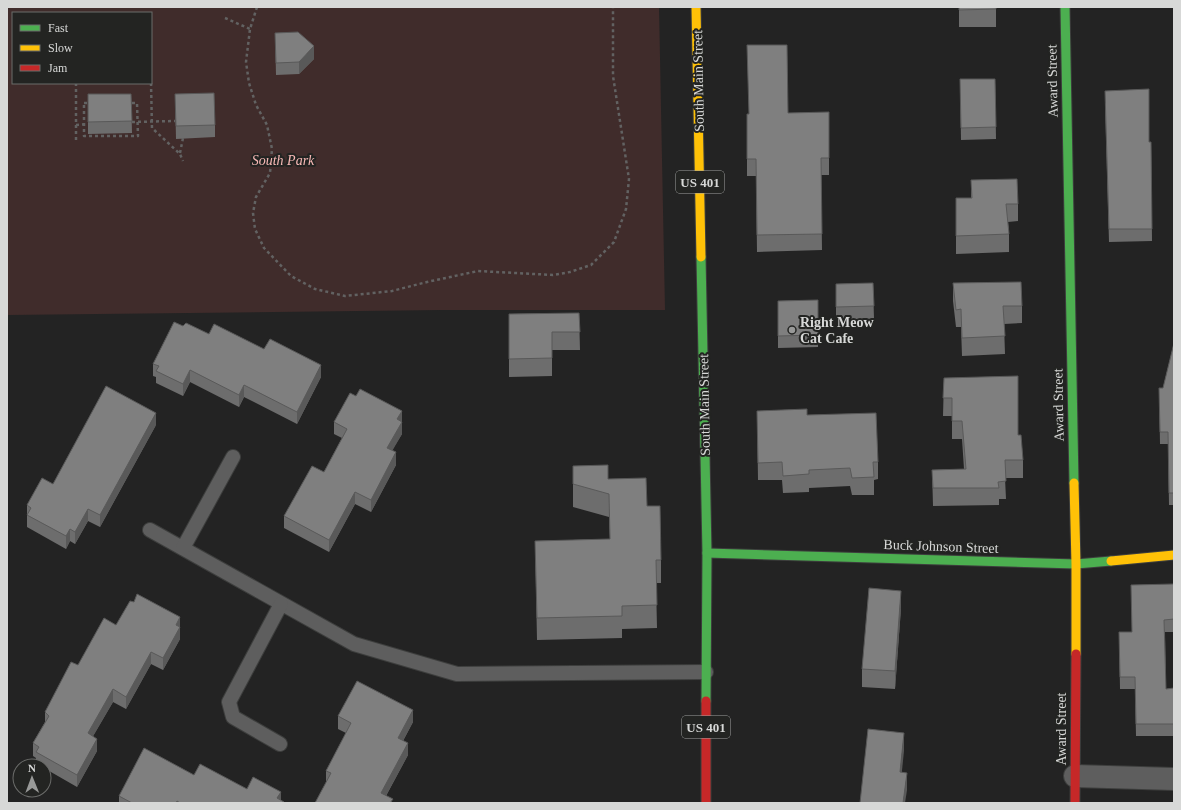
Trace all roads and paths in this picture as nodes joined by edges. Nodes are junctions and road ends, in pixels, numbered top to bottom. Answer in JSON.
{"nodes":[{"id":1,"x":258,"y":7,"type":"edge"},
{"id":2,"x":613,"y":7,"type":"edge"},
{"id":3,"x":696,"y":7,"type":"edge"},
{"id":4,"x":1064,"y":7,"type":"edge"},
{"id":5,"x":225,"y":18,"type":"dead end"},
{"id":6,"x":250,"y":29,"type":"junction"},
{"id":7,"x":76,"y":84,"type":"edge"},
{"id":8,"x":151,"y":84,"type":"edge"},
{"id":9,"x":175,"y":121,"type":"edge"},
{"id":10,"x":132,"y":122,"type":"edge"},
{"id":11,"x":138,"y":122,"type":"junction"},
{"id":12,"x":151,"y":122,"type":"junction"},
{"id":13,"x":76,"y":124,"type":"junction"},
{"id":14,"x":84,"y":124,"type":"junction"},
{"id":15,"x":88,"y":124,"type":"edge"},
{"id":16,"x":183,"y":138,"type":"edge"},
{"id":17,"x":76,"y":140,"type":"dead end"},
{"id":18,"x":180,"y":154,"type":"junction"},
{"id":19,"x":183,"y":161,"type":"dead end"},
{"id":20,"x":233,"y":457,"type":"dead end"},
{"id":21,"x":150,"y":530,"type":"dead end"},
{"id":22,"x":183,"y":548,"type":"junction"},
{"id":23,"x":707,"y":553,"type":"junction"},
{"id":24,"x":1174,"y":555,"type":"edge"},
{"id":25,"x":1076,"y":564,"type":"junction"},
{"id":26,"x":281,"y":604,"type":"junction"},
{"id":27,"x":706,"y":672,"type":"junction"},
{"id":28,"x":280,"y":744,"type":"dead end"},
{"id":29,"x":1075,"y":776,"type":"junction"},
{"id":30,"x":1174,"y":779,"type":"edge"},
{"id":31,"x":706,"y":803,"type":"edge"},
{"id":32,"x":1075,"y":803,"type":"edge"}],
"edges":[{"from":1,"to":6,"type":"path"},
{"from":2,"to":6,"type":"path"},
{"from":3,"to":23,"type":"main road","name":"South Main Street","number":"US 401"},
{"from":4,"to":25,"type":"main road","name":"Award Street"},
{"from":5,"to":6,"type":"path"},
{"from":7,"to":13,"type":"path"},
{"from":8,"to":12,"type":"path"},
{"from":9,"to":12,"type":"path"},
{"from":10,"to":11,"type":"path"},
{"from":11,"to":12,"type":"path"},
{"from":11,"to":14,"type":"path"},
{"from":11,"to":14,"type":"path"},
{"from":12,"to":18,"type":"path"},
{"from":13,"to":14,"type":"path"},
{"from":13,"to":17,"type":"path"},
{"from":14,"to":15,"type":"path"},
{"from":16,"to":18,"type":"path"},
{"from":18,"to":19,"type":"path"},
{"from":20,"to":22,"type":"lane"},
{"from":21,"to":22,"type":"lane"},
{"from":22,"to":26,"type":"lane"},
{"from":23,"to":25,"type":"main road","name":"Buck Johnson Street"},
{"from":23,"to":27,"type":"main road","name":"South Main Street","number":"US 401"},
{"from":24,"to":25,"type":"main road","name":"Buck Johnson Street"},
{"from":25,"to":29,"type":"main road","name":"Award Street"},
{"from":26,"to":27,"type":"lane"},
{"from":26,"to":28,"type":"lane"},
{"from":27,"to":31,"type":"main road","name":"South Main Street","number":"US 401"},
{"from":29,"to":30,"type":"street"},
{"from":29,"to":32,"type":"main road","name":"Award Street"}]}
